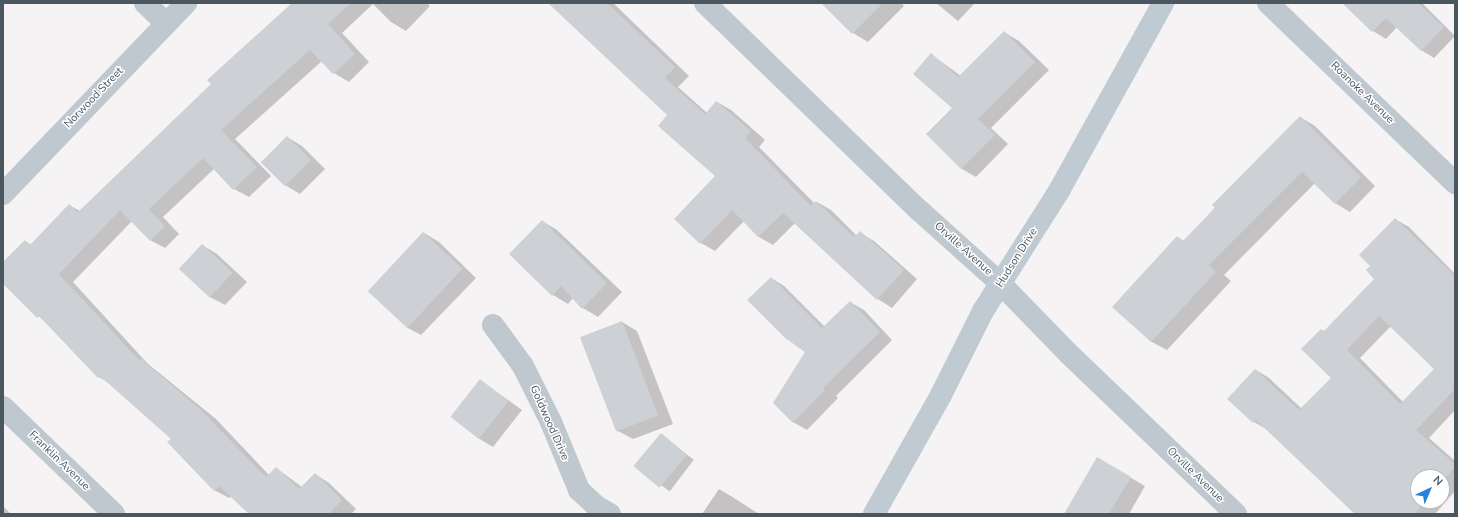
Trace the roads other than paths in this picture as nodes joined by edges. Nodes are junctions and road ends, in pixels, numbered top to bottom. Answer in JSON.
{"nodes":[{"id":1,"x":145,"y":3,"type":"edge"},
{"id":2,"x":186,"y":3,"type":"edge"},
{"id":3,"x":705,"y":3,"type":"edge"},
{"id":4,"x":1163,"y":3,"type":"edge"},
{"id":5,"x":1268,"y":3,"type":"edge"},
{"id":6,"x":166,"y":23,"type":"junction"},
{"id":7,"x":1455,"y":183,"type":"edge"},
{"id":8,"x":3,"y":194,"type":"edge"},
{"id":9,"x":1001,"y":284,"type":"junction"},
{"id":10,"x":493,"y":325,"type":"dead end"},
{"id":11,"x":3,"y":407,"type":"edge"},
{"id":12,"x":114,"y":514,"type":"edge"},
{"id":13,"x":610,"y":514,"type":"edge"},
{"id":14,"x":874,"y":514,"type":"edge"},
{"id":15,"x":1236,"y":514,"type":"edge"}],
"edges":[{"from":1,"to":6,"type":"street"},
{"from":2,"to":6,"type":"street","name":"Norwood Street"},
{"from":3,"to":9,"type":"street","name":"Orville Avenue"},
{"from":4,"to":9,"type":"street","name":"Hudson Drive"},
{"from":5,"to":7,"type":"street","name":"Roanoke Avenue"},
{"from":6,"to":8,"type":"street","name":"Norwood Street"},
{"from":9,"to":14,"type":"street","name":"Hudson Drive"},
{"from":9,"to":15,"type":"street","name":"Orville Avenue"},
{"from":10,"to":13,"type":"street","name":"Goldwood Drive"},
{"from":11,"to":12,"type":"street","name":"Franklin Avenue"}]}
